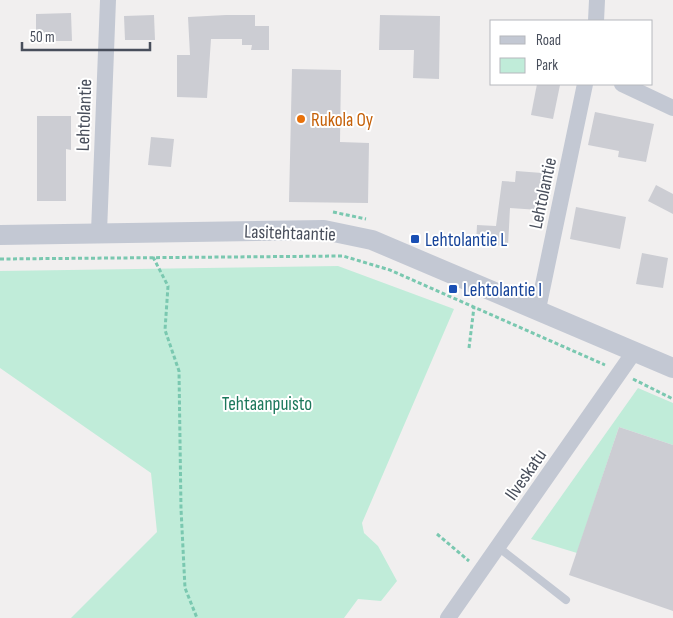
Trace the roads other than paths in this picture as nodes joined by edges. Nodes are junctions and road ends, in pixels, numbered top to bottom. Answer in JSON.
{"nodes":[{"id":1,"x":108,"y":0,"type":"edge"},
{"id":2,"x":597,"y":0,"type":"edge"},
{"id":3,"x":596,"y":20,"type":"edge"},
{"id":4,"x":585,"y":85,"type":"edge"},
{"id":5,"x":624,"y":85,"type":"edge"},
{"id":6,"x":673,"y":108,"type":"edge"},
{"id":7,"x":100,"y":232,"type":"junction"},
{"id":8,"x":0,"y":235,"type":"edge"},
{"id":9,"x":538,"y":309,"type":"junction"},
{"id":10,"x":634,"y":352,"type":"junction"},
{"id":11,"x":673,"y":368,"type":"edge"},
{"id":12,"x":498,"y":547,"type":"junction"},
{"id":13,"x":566,"y":600,"type":"dead end"},
{"id":14,"x":448,"y":618,"type":"edge"}],
"edges":[{"from":1,"to":7,"type":"street","name":"Lehtolantie"},
{"from":2,"to":3,"type":"street"},
{"from":4,"to":9,"type":"street","name":"Lehtolantie"},
{"from":5,"to":6,"type":"street"},
{"from":7,"to":8,"type":"street","name":"Lasitehtaantie"},
{"from":7,"to":9,"type":"street","name":"Lasitehtaantie"},
{"from":9,"to":10,"type":"street","name":"Lasitehtaantie"},
{"from":10,"to":11,"type":"street","name":"Lasitehtaantie"},
{"from":10,"to":12,"type":"street","name":"Ilveskatu"},
{"from":12,"to":13,"type":"lane"},
{"from":12,"to":14,"type":"street","name":"Ilveskatu"}]}
